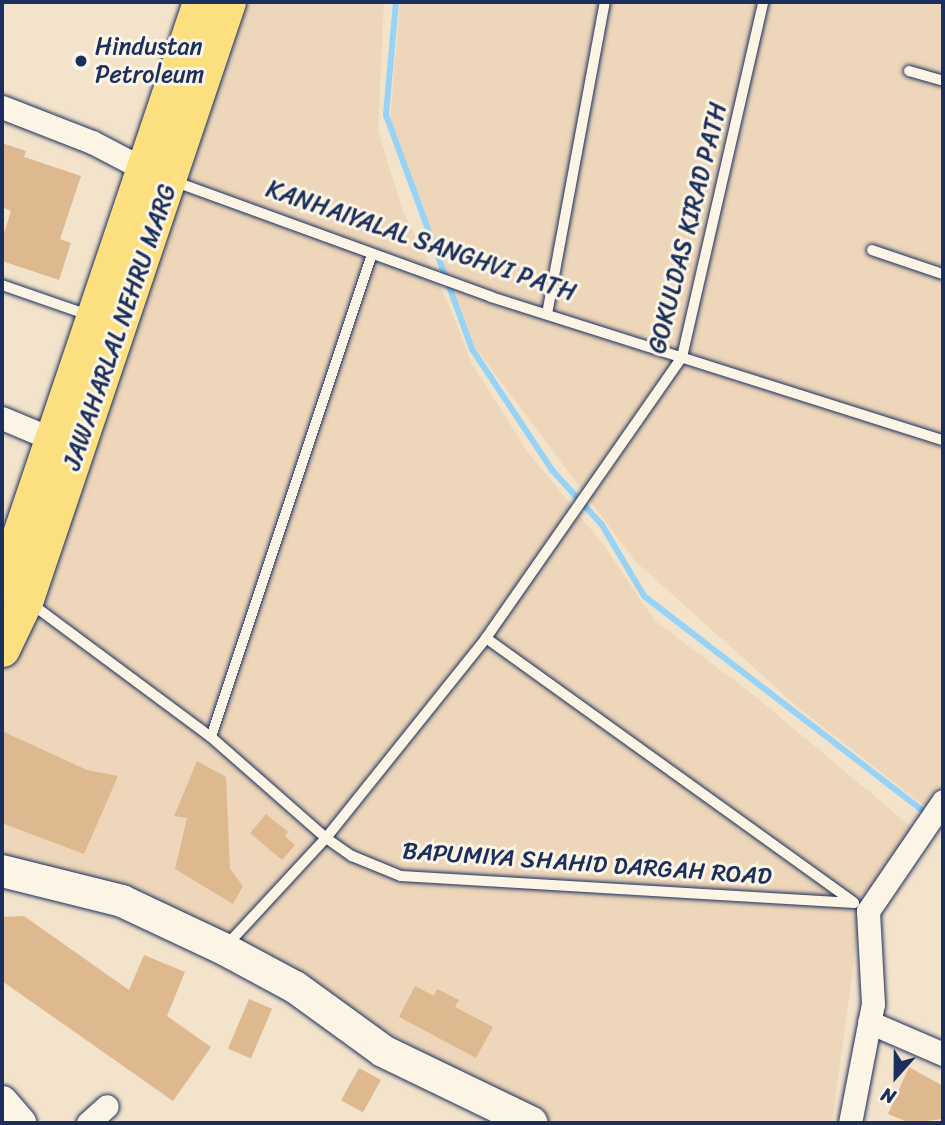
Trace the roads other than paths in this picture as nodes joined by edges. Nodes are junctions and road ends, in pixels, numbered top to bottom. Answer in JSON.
{"nodes":[{"id":1,"x":201,"y":2,"type":"edge"},
{"id":2,"x":228,"y":2,"type":"edge"},
{"id":3,"x":605,"y":2,"type":"edge"},
{"id":4,"x":763,"y":2,"type":"edge"},
{"id":5,"x":909,"y":71,"type":"dead end"},
{"id":6,"x":943,"y":81,"type":"edge"},
{"id":7,"x":2,"y":107,"type":"edge"},
{"id":8,"x":157,"y":176,"type":"junction"},
{"id":9,"x":872,"y":250,"type":"dead end"},
{"id":10,"x":372,"y":254,"type":"junction"},
{"id":11,"x":943,"y":274,"type":"edge"},
{"id":12,"x":2,"y":285,"type":"edge"},
{"id":13,"x":547,"y":314,"type":"junction"},
{"id":14,"x":94,"y":317,"type":"junction"},
{"id":15,"x":682,"y":357,"type":"junction"},
{"id":16,"x":2,"y":418,"type":"edge"},
{"id":17,"x":52,"y":439,"type":"junction"},
{"id":18,"x":943,"y":440,"type":"edge"},
{"id":19,"x":8,"y":587,"type":"edge"},
{"id":20,"x":486,"y":638,"type":"junction"},
{"id":21,"x":2,"y":649,"type":"edge"},
{"id":22,"x":211,"y":737,"type":"junction"},
{"id":23,"x":943,"y":801,"type":"edge"},
{"id":24,"x":326,"y":838,"type":"junction"},
{"id":25,"x":2,"y":871,"type":"edge"},
{"id":26,"x":861,"y":907,"type":"junction"},
{"id":27,"x":223,"y":949,"type":"junction"},
{"id":28,"x":869,"y":1022,"type":"junction"},
{"id":29,"x":898,"y":1034,"type":"junction"},
{"id":30,"x":943,"y":1042,"type":"edge"},
{"id":31,"x":943,"y":1054,"type":"edge"},
{"id":32,"x":2,"y":1102,"type":"edge"},
{"id":33,"x":107,"y":1106,"type":"dead end"},
{"id":34,"x":20,"y":1123,"type":"edge"},
{"id":35,"x":88,"y":1123,"type":"edge"},
{"id":36,"x":532,"y":1123,"type":"edge"},
{"id":37,"x":850,"y":1123,"type":"edge"}],
"edges":[{"from":1,"to":8,"type":"main road","name":"JAWAHARLAL NEHRU MARG"},
{"from":2,"to":8,"type":"main road","name":"JAWAHARLAL NEHRU MARG"},
{"from":3,"to":13,"type":"lane"},
{"from":4,"to":15,"type":"lane","name":"GOKULDAS KIRAD PATH"},
{"from":5,"to":6,"type":"lane"},
{"from":7,"to":8,"type":"street"},
{"from":8,"to":10,"type":"lane","name":"KANHAIYALAL SANGHVI PATH"},
{"from":8,"to":14,"type":"main road","name":"JAWAHARLAL NEHRU MARG"},
{"from":8,"to":19,"type":"main road","name":"JAWAHARLAL NEHRU MARG"},
{"from":9,"to":11,"type":"lane"},
{"from":10,"to":13,"type":"lane","name":"KANHAIYALAL SANGHVI PATH"},
{"from":10,"to":22,"type":"lane"},
{"from":12,"to":14,"type":"lane"},
{"from":13,"to":15,"type":"lane","name":"KANHAIYALAL SANGHVI PATH"},
{"from":14,"to":17,"type":"main road","name":"JAWAHARLAL NEHRU MARG"},
{"from":15,"to":18,"type":"lane","name":"KANHAIYALAL SANGHVI PATH"},
{"from":15,"to":20,"type":"lane","name":"GOKULDAS KIRAD PATH"},
{"from":16,"to":17,"type":"street"},
{"from":17,"to":19,"type":"main road","name":"JAWAHARLAL NEHRU MARG"},
{"from":19,"to":21,"type":"main road","name":"JAWAHARLAL NEHRU MARG"},
{"from":19,"to":22,"type":"lane","name":"BAPUMIYA SHAHID DARGAH ROAD"},
{"from":20,"to":24,"type":"lane","name":"GOKULDAS KIRAD PATH"},
{"from":20,"to":26,"type":"lane"},
{"from":22,"to":24,"type":"lane","name":"BAPUMIYA SHAHID DARGAH ROAD"},
{"from":23,"to":26,"type":"street"},
{"from":24,"to":26,"type":"lane","name":"BAPUMIYA SHAHID DARGAH ROAD"},
{"from":24,"to":27,"type":"lane","name":"GOKULDAS KIRAD PATH"},
{"from":25,"to":27,"type":"street"},
{"from":26,"to":28,"type":"street"},
{"from":27,"to":36,"type":"street"},
{"from":28,"to":29,"type":"street"},
{"from":28,"to":37,"type":"street"},
{"from":29,"to":30,"type":"street"},
{"from":29,"to":31,"type":"street"},
{"from":32,"to":34,"type":"street"},
{"from":33,"to":35,"type":"street"}]}
